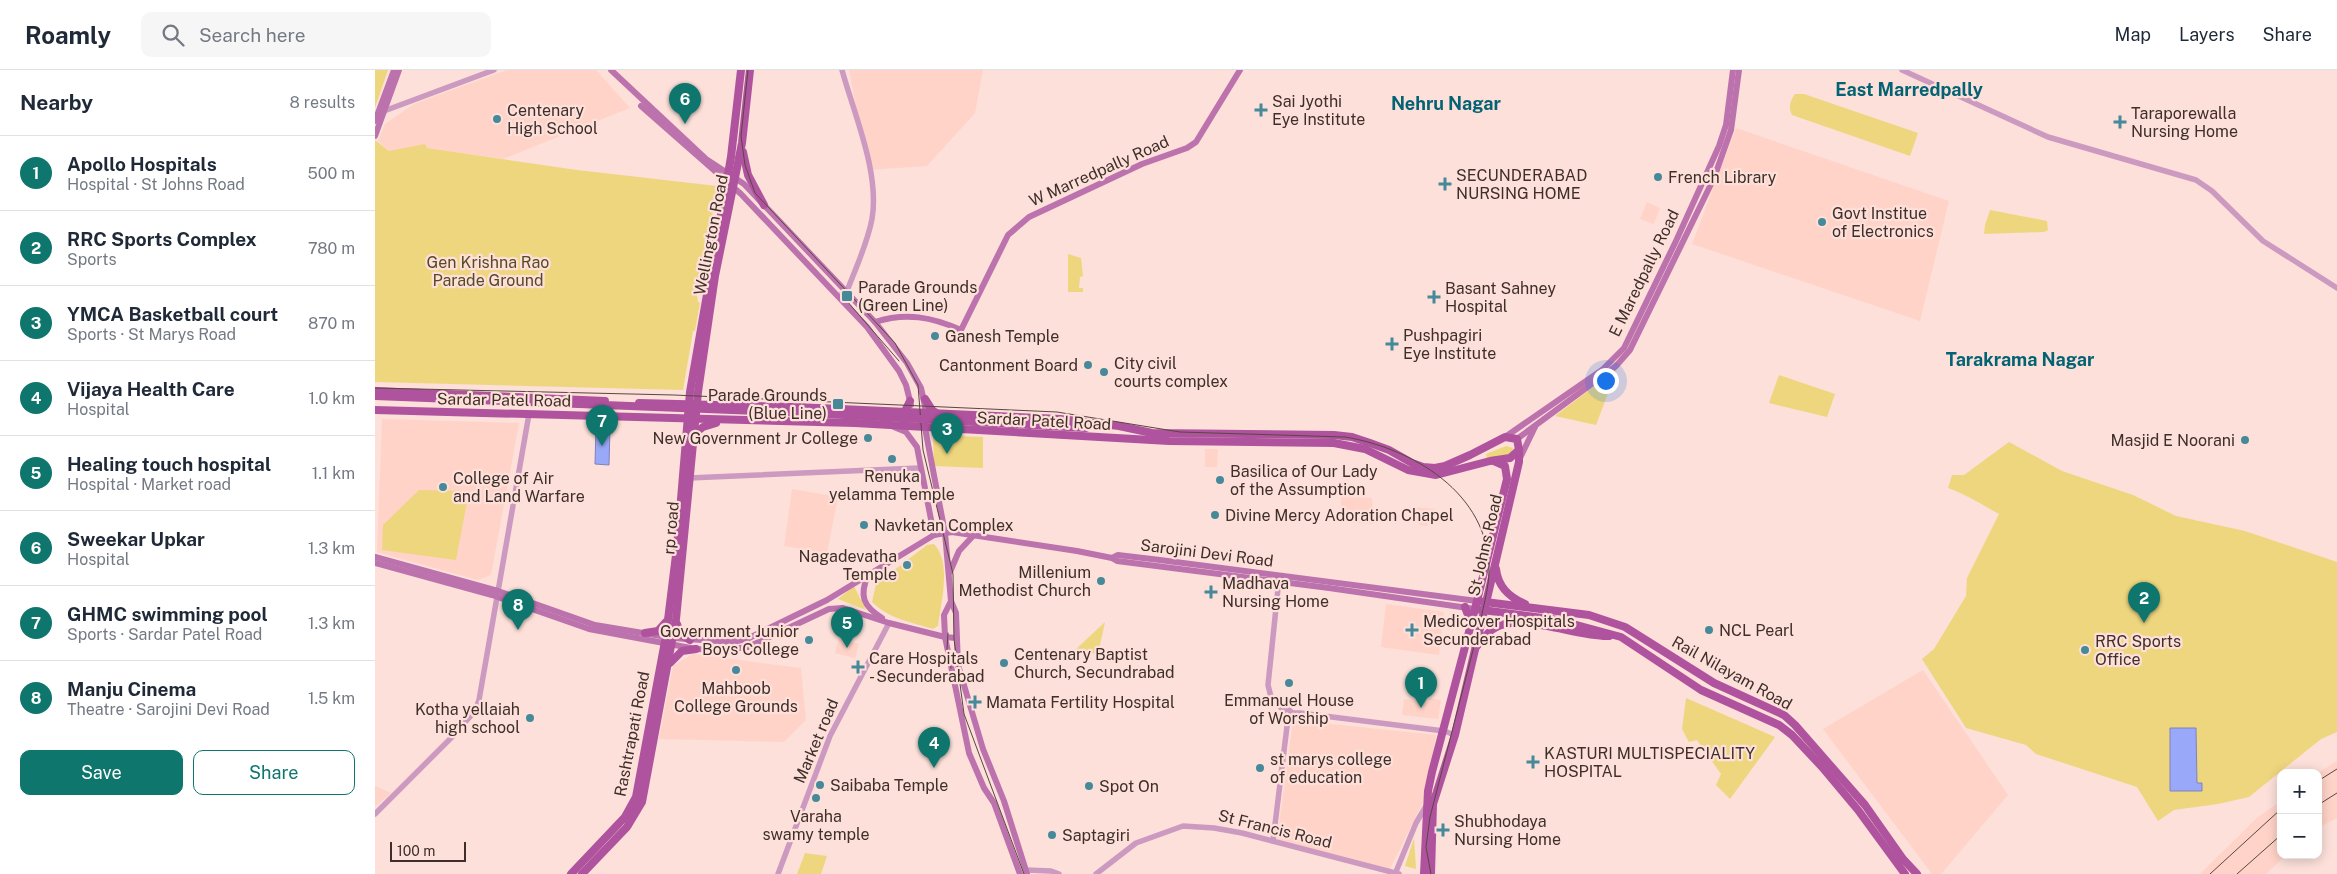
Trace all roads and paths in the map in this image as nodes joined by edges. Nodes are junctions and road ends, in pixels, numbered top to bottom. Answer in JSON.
{"nodes":[{"id":1,"x":394,"y":70,"type":"edge"},
{"id":2,"x":399,"y":70,"type":"edge"},
{"id":3,"x":494,"y":70,"type":"edge"},
{"id":4,"x":604,"y":70,"type":"edge"},
{"id":5,"x":611,"y":70,"type":"edge"},
{"id":6,"x":741,"y":70,"type":"edge"},
{"id":7,"x":750,"y":70,"type":"edge"},
{"id":8,"x":842,"y":70,"type":"edge"},
{"id":9,"x":1240,"y":70,"type":"edge"},
{"id":10,"x":1733,"y":70,"type":"edge"},
{"id":11,"x":1739,"y":70,"type":"edge"},
{"id":12,"x":1902,"y":70,"type":"edge"},
{"id":13,"x":384,"y":111,"type":"junction"},
{"id":14,"x":375,"y":121,"type":"edge"},
{"id":15,"x":375,"y":136,"type":"edge"},
{"id":16,"x":742,"y":143,"type":"junction"},
{"id":17,"x":728,"y":172,"type":"junction"},
{"id":18,"x":736,"y":177,"type":"junction"},
{"id":19,"x":726,"y":182,"type":"junction"},
{"id":20,"x":733,"y":187,"type":"junction"},
{"id":21,"x":764,"y":205,"type":"junction"},
{"id":22,"x":2337,"y":288,"type":"edge"},
{"id":23,"x":847,"y":291,"type":"junction"},
{"id":24,"x":875,"y":322,"type":"junction"},
{"id":25,"x":375,"y":391,"type":"edge"},
{"id":26,"x":375,"y":396,"type":"edge"},
{"id":27,"x":545,"y":399,"type":"junction"},
{"id":28,"x":925,"y":400,"type":"junction"},
{"id":29,"x":375,"y":401,"type":"edge"},
{"id":30,"x":628,"y":402,"type":"junction"},
{"id":31,"x":911,"y":402,"type":"junction"},
{"id":32,"x":692,"y":404,"type":"junction"},
{"id":33,"x":810,"y":407,"type":"junction"},
{"id":34,"x":375,"y":410,"type":"edge"},
{"id":35,"x":903,"y":412,"type":"junction"},
{"id":36,"x":912,"y":413,"type":"junction"},
{"id":37,"x":529,"y":414,"type":"junction"},
{"id":38,"x":544,"y":414,"type":"junction"},
{"id":39,"x":926,"y":414,"type":"junction"},
{"id":40,"x":941,"y":415,"type":"junction"},
{"id":41,"x":628,"y":417,"type":"junction"},
{"id":42,"x":669,"y":419,"type":"junction"},
{"id":43,"x":691,"y":420,"type":"junction"},
{"id":44,"x":727,"y":420,"type":"junction"},
{"id":45,"x":810,"y":422,"type":"junction"},
{"id":46,"x":1537,"y":424,"type":"junction"},
{"id":47,"x":889,"y":425,"type":"junction"},
{"id":48,"x":900,"y":426,"type":"junction"},
{"id":49,"x":914,"y":427,"type":"junction"},
{"id":50,"x":925,"y":428,"type":"junction"},
{"id":51,"x":936,"y":428,"type":"junction"},
{"id":52,"x":1086,"y":430,"type":"junction"},
{"id":53,"x":1152,"y":433,"type":"junction"},
{"id":54,"x":693,"y":434,"type":"junction"},
{"id":55,"x":1505,"y":437,"type":"junction"},
{"id":56,"x":1137,"y":438,"type":"junction"},
{"id":57,"x":1517,"y":440,"type":"junction"},
{"id":58,"x":685,"y":446,"type":"junction"},
{"id":59,"x":1519,"y":450,"type":"junction"},
{"id":60,"x":1489,"y":461,"type":"junction"},
{"id":61,"x":1519,"y":462,"type":"junction"},
{"id":62,"x":919,"y":468,"type":"junction"},
{"id":63,"x":689,"y":478,"type":"junction"},
{"id":64,"x":945,"y":533,"type":"junction"},
{"id":65,"x":934,"y":535,"type":"junction"},
{"id":66,"x":973,"y":536,"type":"junction"},
{"id":67,"x":375,"y":557,"type":"edge"},
{"id":68,"x":1496,"y":562,"type":"junction"},
{"id":69,"x":375,"y":563,"type":"edge"},
{"id":70,"x":868,"y":575,"type":"junction"},
{"id":71,"x":949,"y":576,"type":"junction"},
{"id":72,"x":1279,"y":579,"type":"junction"},
{"id":73,"x":497,"y":594,"type":"junction"},
{"id":74,"x":951,"y":601,"type":"junction"},
{"id":75,"x":1472,"y":607,"type":"junction"},
{"id":76,"x":1534,"y":607,"type":"junction"},
{"id":77,"x":1487,"y":609,"type":"junction"},
{"id":78,"x":668,"y":617,"type":"junction"},
{"id":79,"x":676,"y":619,"type":"junction"},
{"id":80,"x":889,"y":623,"type":"junction"},
{"id":81,"x":645,"y":633,"type":"junction"},
{"id":82,"x":1616,"y":636,"type":"junction"},
{"id":83,"x":945,"y":638,"type":"junction"},
{"id":84,"x":956,"y":638,"type":"junction"},
{"id":85,"x":690,"y":640,"type":"junction"},
{"id":86,"x":669,"y":641,"type":"junction"},
{"id":87,"x":696,"y":649,"type":"junction"},
{"id":88,"x":1475,"y":649,"type":"junction"},
{"id":89,"x":668,"y":667,"type":"junction"},
{"id":90,"x":1708,"y":679,"type":"junction"},
{"id":91,"x":1701,"y":690,"type":"junction"},
{"id":92,"x":1290,"y":716,"type":"junction"},
{"id":93,"x":1444,"y":731,"type":"junction"},
{"id":94,"x":1455,"y":735,"type":"junction"},
{"id":95,"x":1430,"y":804,"type":"junction"},
{"id":96,"x":375,"y":814,"type":"edge"},
{"id":97,"x":1016,"y":841,"type":"junction"},
{"id":98,"x":1273,"y":841,"type":"junction"},
{"id":99,"x":1009,"y":844,"type":"junction"},
{"id":100,"x":581,"y":871,"type":"edge"},
{"id":101,"x":1027,"y":872,"type":"edge"},
{"id":102,"x":1911,"y":872,"type":"edge"},
{"id":103,"x":571,"y":874,"type":"edge"},
{"id":104,"x":778,"y":874,"type":"edge"},
{"id":105,"x":1020,"y":874,"type":"edge"},
{"id":106,"x":1059,"y":874,"type":"edge"},
{"id":107,"x":1096,"y":874,"type":"edge"},
{"id":108,"x":1395,"y":874,"type":"edge"},
{"id":109,"x":1399,"y":874,"type":"edge"},
{"id":110,"x":1423,"y":874,"type":"edge"},
{"id":111,"x":1431,"y":874,"type":"edge"}],
"edges":[{"from":1,"to":14,"type":"main road"},
{"from":2,"to":13,"type":"main road"},
{"from":3,"to":13,"type":"street"},
{"from":4,"to":19,"type":"main road"},
{"from":5,"to":17,"type":"main road"},
{"from":6,"to":17,"type":"main road"},
{"from":7,"to":16,"type":"main road","name":"Wellington Road"},
{"from":8,"to":23,"type":"street"},
{"from":9,"to":24,"type":"main road","name":"W Marredpally Road"},
{"from":10,"to":55,"type":"main road","name":"E Maredpally Road"},
{"from":11,"to":46,"type":"main road","name":"E Maredpally Road"},
{"from":12,"to":22,"type":"street"},
{"from":13,"to":15,"type":"main road"},
{"from":16,"to":18,"type":"main road","name":"Wellington Road"},
{"from":16,"to":21,"type":"main road"},
{"from":17,"to":18,"type":"main road"},
{"from":17,"to":19,"type":"main road"},
{"from":18,"to":20,"type":"main road","name":"Wellington Road"},
{"from":18,"to":21,"type":"main road"},
{"from":19,"to":20,"type":"main road"},
{"from":19,"to":32,"type":"main road"},
{"from":20,"to":31,"type":"main road"},
{"from":20,"to":32,"type":"main road","name":"Wellington Road"},
{"from":21,"to":23,"type":"main road"},
{"from":23,"to":24,"type":"main road"},
{"from":24,"to":28,"type":"main road"},
{"from":25,"to":27,"type":"main road","name":"Sardar Patel Road"},
{"from":26,"to":52,"type":"main road","bridge":true},
{"from":27,"to":30,"type":"main road","name":"Sardar Patel Road"},
{"from":27,"to":38,"type":"main road"},
{"from":28,"to":31,"type":"main road"},
{"from":28,"to":39,"type":"main road"},
{"from":28,"to":40,"type":"main road"},
{"from":29,"to":52,"type":"main road"},
{"from":30,"to":32,"type":"main road","name":"Sardar Patel Road"},
{"from":30,"to":41,"type":"main road"},
{"from":31,"to":35,"type":"main road"},
{"from":31,"to":36,"type":"main road"},
{"from":32,"to":33,"type":"main road","name":"Sardar Patel Road"},
{"from":32,"to":43,"type":"main road"},
{"from":33,"to":35,"type":"main road","name":"Sardar Patel Road"},
{"from":33,"to":45,"type":"main road"},
{"from":34,"to":37,"type":"main road","name":"Sardar Patel Road"},
{"from":35,"to":36,"type":"main road","name":"Sardar Patel Road"},
{"from":35,"to":48,"type":"main road"},
{"from":36,"to":39,"type":"main road","name":"Sardar Patel Road"},
{"from":36,"to":49,"type":"main road"},
{"from":37,"to":38,"type":"main road","name":"Sardar Patel Road"},
{"from":37,"to":73,"type":"street"},
{"from":38,"to":41,"type":"main road","name":"Sardar Patel Road"},
{"from":39,"to":40,"type":"main road","name":"Sardar Patel Road"},
{"from":39,"to":50,"type":"main road"},
{"from":40,"to":51,"type":"main road"},
{"from":40,"to":53,"type":"main road","name":"Sardar Patel Road"},
{"from":41,"to":42,"type":"main road","name":"Sardar Patel Road"},
{"from":42,"to":43,"type":"main road","name":"Sardar Patel Road"},
{"from":42,"to":58,"type":"main road"},
{"from":43,"to":44,"type":"main road","name":"Sardar Patel Road"},
{"from":43,"to":54,"type":"main road","name":"rp road"},
{"from":43,"to":58,"type":"main road","name":"rp road"},
{"from":44,"to":45,"type":"main road","name":"Sardar Patel Road"},
{"from":44,"to":54,"type":"main road"},
{"from":45,"to":47,"type":"main road","name":"Sardar Patel Road"},
{"from":46,"to":57,"type":"main road","name":"E Maredpally Road"},
{"from":46,"to":61,"type":"main road"},
{"from":47,"to":48,"type":"main road","name":"Sardar Patel Road"},
{"from":47,"to":62,"type":"main road"},
{"from":48,"to":49,"type":"main road","name":"Sardar Patel Road"},
{"from":49,"to":50,"type":"main road","name":"Sardar Patel Road"},
{"from":50,"to":51,"type":"main road","name":"Sardar Patel Road"},
{"from":50,"to":64,"type":"main road"},
{"from":51,"to":56,"type":"main road","name":"Sardar Patel Road"},
{"from":52,"to":53,"type":"main road"},
{"from":52,"to":56,"type":"main road"},
{"from":53,"to":55,"type":"main road","name":"Sardar Patel Road"},
{"from":54,"to":63,"type":"main road","name":"rp road"},
{"from":55,"to":57,"type":"main road"},
{"from":56,"to":60,"type":"main road","name":"Sardar Patel Road"},
{"from":57,"to":59,"type":"main road","name":"St Johns Road"},
{"from":58,"to":78,"type":"main road","name":"rp road"},
{"from":59,"to":60,"type":"main road","name":"Sardar Patel Road"},
{"from":59,"to":61,"type":"main road","name":"St Johns Road"},
{"from":60,"to":75,"type":"main road","name":"St Johns Road"},
{"from":61,"to":68,"type":"main road","name":"St Johns Road"},
{"from":62,"to":63,"type":"street"},
{"from":62,"to":65,"type":"main road"},
{"from":63,"to":79,"type":"main road","name":"rp road"},
{"from":64,"to":65,"type":"main road","name":"Sarojini Devi Road"},
{"from":64,"to":66,"type":"main road","name":"Sarojini Devi Road"},
{"from":64,"to":71,"type":"main road"},
{"from":65,"to":70,"type":"main road","name":"Sarojini Devi Road"},
{"from":66,"to":71,"type":"main road"},
{"from":66,"to":72,"type":"main road","name":"Sarojini Devi Road"},
{"from":67,"to":73,"type":"main road"},
{"from":68,"to":76,"type":"main road"},
{"from":68,"to":77,"type":"main road","name":"St Johns Road"},
{"from":69,"to":73,"type":"main road"},
{"from":70,"to":80,"type":"main road"},
{"from":70,"to":85,"type":"main road","name":"Sarojini Devi Road"},
{"from":71,"to":74,"type":"main road"},
{"from":72,"to":75,"type":"main road","name":"Sarojini Devi Road"},
{"from":72,"to":92,"type":"street"},
{"from":73,"to":81,"type":"main road"},
{"from":73,"to":86,"type":"main road"},
{"from":73,"to":96,"type":"street"},
{"from":74,"to":83,"type":"main road"},
{"from":74,"to":84,"type":"main road"},
{"from":75,"to":77,"type":"main road","name":"Rail Nilayam Road"},
{"from":75,"to":77,"type":"main road"},
{"from":75,"to":93,"type":"main road","name":"St Johns Road"},
{"from":76,"to":77,"type":"main road","name":"Rail Nilayam Road"},
{"from":76,"to":90,"type":"main road","name":"Rail Nilayam Road"},
{"from":77,"to":82,"type":"main road","name":"Rail Nilayam Road"},
{"from":77,"to":88,"type":"main road","name":"St Johns Road"},
{"from":78,"to":81,"type":"main road"},
{"from":78,"to":86,"type":"main road","name":"rp road"},
{"from":79,"to":85,"type":"main road"},
{"from":79,"to":86,"type":"main road","name":"rp road"},
{"from":80,"to":83,"type":"main road"},
{"from":80,"to":87,"type":"main road"},
{"from":80,"to":104,"type":"street","name":"Market road"},
{"from":81,"to":86,"type":"main road"},
{"from":82,"to":88,"type":"main road"},
{"from":82,"to":91,"type":"main road","name":"Rail Nilayam Road"},
{"from":83,"to":84,"type":"main road"},
{"from":83,"to":99,"type":"main road"},
{"from":84,"to":97,"type":"main road"},
{"from":85,"to":86,"type":"main road","name":"Sarojini Devi Road"},
{"from":86,"to":87,"type":"main road"},
{"from":86,"to":89,"type":"main road","name":"Rashtrapati Road"},
{"from":86,"to":100,"type":"main road","name":"Rashtrapati Road"},
{"from":87,"to":89,"type":"main road"},
{"from":88,"to":94,"type":"main road","name":"St Johns Road"},
{"from":89,"to":100,"type":"main road","name":"Rashtrapati Road"},
{"from":90,"to":91,"type":"main road"},
{"from":90,"to":102,"type":"main road","name":"Rail Nilayam Road"},
{"from":91,"to":102,"type":"main road","name":"Rail Nilayam Road"},
{"from":92,"to":93,"type":"street"},
{"from":92,"to":98,"type":"street"},
{"from":93,"to":94,"type":"street"},
{"from":93,"to":95,"type":"main road","name":"St Johns Road"},
{"from":94,"to":95,"type":"main road","name":"St Johns Road"},
{"from":95,"to":108,"type":"street"},
{"from":95,"to":110,"type":"main road","name":"St Johns Road"},
{"from":95,"to":111,"type":"main road","name":"St Johns Road"},
{"from":97,"to":99,"type":"main road"},
{"from":97,"to":101,"type":"main road"},
{"from":98,"to":107,"type":"street","name":"St Francis Road"},
{"from":98,"to":108,"type":"street","name":"St Francis Road"},
{"from":99,"to":105,"type":"main road"},
{"from":100,"to":103,"type":"main road","name":"Rashtrapati Road"},
{"from":101,"to":106,"type":"street"},
{"from":108,"to":109,"type":"street","name":"St Francis Road"}]}
